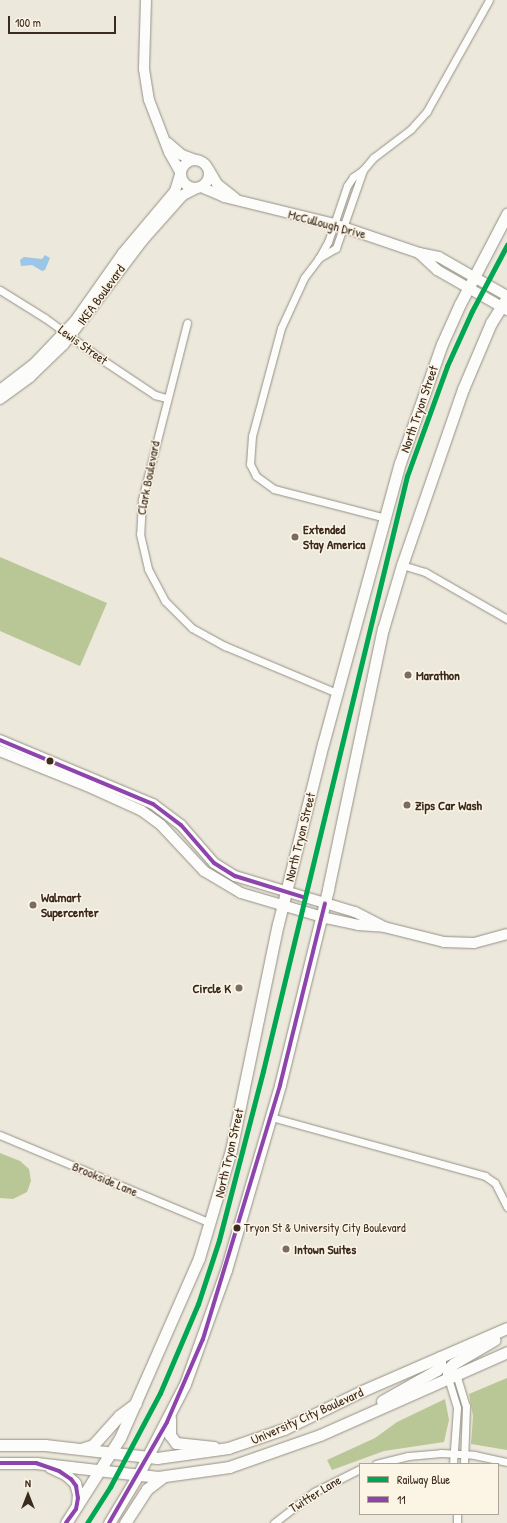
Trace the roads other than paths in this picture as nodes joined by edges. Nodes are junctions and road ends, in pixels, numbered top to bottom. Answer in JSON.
{"nodes":[{"id":1,"x":146,"y":0,"type":"edge"},
{"id":2,"x":489,"y":0,"type":"edge"},
{"id":3,"x":168,"y":143,"type":"junction"},
{"id":4,"x":197,"y":160,"type":"junction"},
{"id":5,"x":209,"y":170,"type":"junction"},
{"id":6,"x":363,"y":170,"type":"junction"},
{"id":7,"x":180,"y":173,"type":"junction"},
{"id":8,"x":199,"y":187,"type":"junction"},
{"id":9,"x":235,"y":198,"type":"junction"},
{"id":10,"x":507,"y":214,"type":"edge"},
{"id":11,"x":334,"y":224,"type":"junction"},
{"id":12,"x":344,"y":227,"type":"junction"},
{"id":13,"x":419,"y":254,"type":"junction"},
{"id":14,"x":319,"y":258,"type":"junction"},
{"id":15,"x":474,"y":277,"type":"junction"},
{"id":16,"x":469,"y":287,"type":"junction"},
{"id":17,"x":0,"y":290,"type":"edge"},
{"id":18,"x":505,"y":302,"type":"edge"},
{"id":19,"x":187,"y":323,"type":"dead end"},
{"id":20,"x":67,"y":335,"type":"junction"},
{"id":21,"x":0,"y":390,"type":"edge"},
{"id":22,"x":166,"y":398,"type":"junction"},
{"id":23,"x":0,"y":399,"type":"edge"},
{"id":24,"x":385,"y":518,"type":"junction"},
{"id":25,"x":402,"y":565,"type":"junction"},
{"id":26,"x":507,"y":619,"type":"edge"},
{"id":27,"x":338,"y":693,"type":"junction"},
{"id":28,"x":0,"y":740,"type":"edge"},
{"id":29,"x":0,"y":751,"type":"edge"},
{"id":30,"x":287,"y":892,"type":"junction"},
{"id":31,"x":325,"y":903,"type":"junction"},
{"id":32,"x":283,"y":904,"type":"junction"},
{"id":33,"x":322,"y":917,"type":"junction"},
{"id":34,"x":384,"y":927,"type":"junction"},
{"id":35,"x":507,"y":934,"type":"edge"},
{"id":36,"x":271,"y":1117,"type":"junction"},
{"id":37,"x":0,"y":1135,"type":"edge"},
{"id":38,"x":507,"y":1207,"type":"edge"},
{"id":39,"x":210,"y":1223,"type":"junction"},
{"id":40,"x":507,"y":1328,"type":"edge"},
{"id":41,"x":507,"y":1332,"type":"edge"},
{"id":42,"x":507,"y":1352,"type":"edge"},
{"id":43,"x":440,"y":1357,"type":"junction"},
{"id":44,"x":452,"y":1376,"type":"junction"},
{"id":45,"x":139,"y":1398,"type":"junction"},
{"id":46,"x":368,"y":1414,"type":"junction"},
{"id":47,"x":170,"y":1415,"type":"junction"},
{"id":48,"x":0,"y":1445,"type":"edge"},
{"id":49,"x":236,"y":1446,"type":"junction"},
{"id":50,"x":80,"y":1449,"type":"junction"},
{"id":51,"x":111,"y":1454,"type":"junction"},
{"id":52,"x":455,"y":1454,"type":"junction"},
{"id":53,"x":464,"y":1454,"type":"junction"},
{"id":54,"x":147,"y":1458,"type":"junction"},
{"id":55,"x":0,"y":1462,"type":"edge"},
{"id":56,"x":507,"y":1462,"type":"edge"},
{"id":57,"x":36,"y":1463,"type":"junction"},
{"id":58,"x":380,"y":1463,"type":"edge"},
{"id":59,"x":453,"y":1463,"type":"edge"},
{"id":60,"x":464,"y":1463,"type":"edge"},
{"id":61,"x":100,"y":1470,"type":"junction"},
{"id":62,"x":359,"y":1470,"type":"edge"},
{"id":63,"x":138,"y":1475,"type":"junction"},
{"id":64,"x":166,"y":1476,"type":"junction"},
{"id":65,"x":76,"y":1509,"type":"junction"},
{"id":66,"x":66,"y":1523,"type":"edge"},
{"id":67,"x":108,"y":1523,"type":"edge"},
{"id":68,"x":125,"y":1523,"type":"edge"},
{"id":69,"x":274,"y":1523,"type":"edge"}],
"edges":[{"from":1,"to":3,"type":"street","name":"McCullough Drive"},
{"from":2,"to":6,"type":"street"},
{"from":3,"to":4,"type":"street","name":"McCullough Drive"},
{"from":3,"to":7,"type":"street","name":"McCullough Drive"},
{"from":4,"to":5,"type":"street","name":"McCullough Drive"},
{"from":4,"to":7,"type":"street"},
{"from":5,"to":8,"type":"street"},
{"from":5,"to":9,"type":"street","name":"McCullough Drive"},
{"from":6,"to":11,"type":"street"},
{"from":6,"to":12,"type":"street"},
{"from":7,"to":8,"type":"street","name":"McCullough Drive"},
{"from":7,"to":20,"type":"street","name":"IKEA Boulevard"},
{"from":8,"to":9,"type":"street","name":"McCullough Drive"},
{"from":8,"to":20,"type":"street","name":"IKEA Boulevard"},
{"from":9,"to":11,"type":"street","name":"McCullough Drive"},
{"from":10,"to":15,"type":"main road","name":"North Tryon Street"},
{"from":11,"to":12,"type":"street","name":"McCullough Drive"},
{"from":11,"to":14,"type":"street"},
{"from":12,"to":13,"type":"street","name":"McCullough Drive"},
{"from":12,"to":14,"type":"street"},
{"from":13,"to":15,"type":"street","name":"McCullough Drive"},
{"from":13,"to":16,"type":"street","name":"McCullough Drive"},
{"from":14,"to":24,"type":"street"},
{"from":15,"to":16,"type":"main road","name":"North Tryon Street"},
{"from":15,"to":18,"type":"street","name":"McCullough Drive"},
{"from":16,"to":18,"type":"street","name":"McCullough Drive"},
{"from":16,"to":24,"type":"main road","name":"North Tryon Street"},
{"from":17,"to":20,"type":"street","name":"Lewis Street"},
{"from":18,"to":25,"type":"main road"},
{"from":19,"to":22,"type":"street","name":"Clark Boulevard"},
{"from":20,"to":21,"type":"street","name":"IKEA Boulevard"},
{"from":20,"to":22,"type":"street","name":"Lewis Street"},
{"from":20,"to":23,"type":"street","name":"IKEA Boulevard"},
{"from":22,"to":27,"type":"street","name":"Clark Boulevard"},
{"from":24,"to":27,"type":"main road","name":"North Tryon Street"},
{"from":25,"to":26,"type":"street"},
{"from":25,"to":31,"type":"main road"},
{"from":27,"to":30,"type":"main road","name":"North Tryon Street"},
{"from":28,"to":30,"type":"street"},
{"from":29,"to":32,"type":"street"},
{"from":30,"to":31,"type":"street"},
{"from":30,"to":32,"type":"main road","name":"North Tryon Street"},
{"from":31,"to":33,"type":"main road"},
{"from":31,"to":34,"type":"street"},
{"from":32,"to":33,"type":"street"},
{"from":32,"to":39,"type":"main road","name":"North Tryon Street"},
{"from":33,"to":34,"type":"street"},
{"from":33,"to":36,"type":"main road"},
{"from":34,"to":35,"type":"street"},
{"from":36,"to":38,"type":"street"},
{"from":36,"to":47,"type":"main road"},
{"from":37,"to":39,"type":"street","name":"Brookside Lane"},
{"from":39,"to":45,"type":"main road","name":"North Tryon Street"},
{"from":40,"to":43,"type":"main road","name":"University City Boulevard"},
{"from":41,"to":44,"type":"main road"},
{"from":42,"to":44,"type":"main road","name":"University City Boulevard"},
{"from":43,"to":46,"type":"main road"},
{"from":43,"to":49,"type":"main road","name":"University City Boulevard"},
{"from":44,"to":46,"type":"main road","name":"University City Boulevard"},
{"from":44,"to":52,"type":"street"},
{"from":44,"to":53,"type":"street"},
{"from":45,"to":50,"type":"main road"},
{"from":45,"to":51,"type":"main road","name":"North Tryon Street"},
{"from":46,"to":64,"type":"main road","name":"University City Boulevard"},
{"from":47,"to":49,"type":"main road"},
{"from":47,"to":54,"type":"main road"},
{"from":48,"to":50,"type":"main road","name":"University City Boulevard"},
{"from":49,"to":54,"type":"main road","name":"University City Boulevard"},
{"from":50,"to":51,"type":"main road","name":"University City Boulevard"},
{"from":51,"to":54,"type":"main road","name":"University City Boulevard"},
{"from":51,"to":61,"type":"main road","name":"North Tryon Street"},
{"from":52,"to":53,"type":"street"},
{"from":52,"to":58,"type":"street"},
{"from":52,"to":59,"type":"street"},
{"from":53,"to":56,"type":"street"},
{"from":53,"to":60,"type":"street"},
{"from":54,"to":63,"type":"main road"},
{"from":55,"to":57,"type":"main road","name":"University City Boulevard"},
{"from":57,"to":61,"type":"main road","name":"University City Boulevard"},
{"from":57,"to":65,"type":"main road"},
{"from":61,"to":63,"type":"main road","name":"University City Boulevard"},
{"from":61,"to":65,"type":"main road","name":"North Tryon Street"},
{"from":62,"to":69,"type":"street","name":"Twitter Lane"},
{"from":63,"to":64,"type":"main road","name":"University City Boulevard"},
{"from":63,"to":67,"type":"main road"},
{"from":64,"to":68,"type":"main road"},
{"from":65,"to":66,"type":"main road","name":"North Tryon Street"}]}
